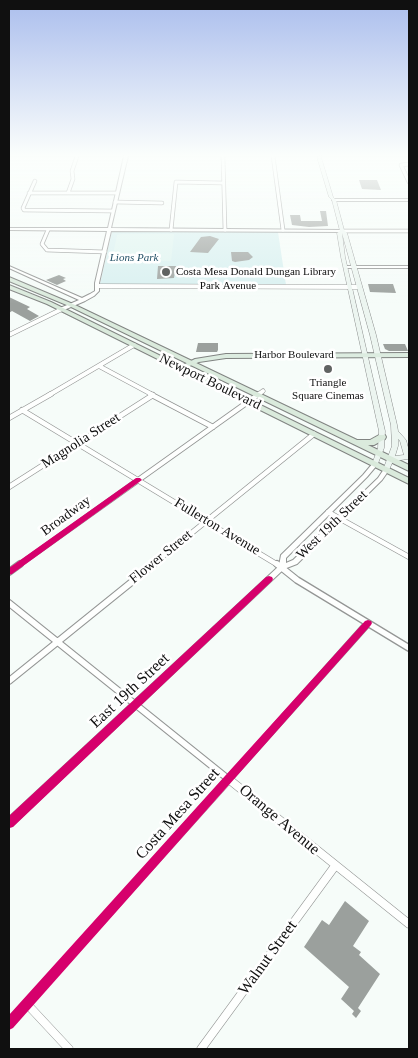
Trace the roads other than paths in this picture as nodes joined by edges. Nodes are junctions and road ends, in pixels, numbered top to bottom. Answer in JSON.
{"nodes":[{"id":1,"x":23,"y":205,"type":"edge"},
{"id":2,"x":113,"y":205,"type":"edge"},
{"id":3,"x":174,"y":205,"type":"edge"},
{"id":4,"x":224,"y":205,"type":"edge"},
{"id":5,"x":280,"y":205,"type":"edge"},
{"id":6,"x":335,"y":205,"type":"edge"},
{"id":7,"x":112,"y":211,"type":"junction"},
{"id":8,"x":9,"y":229,"type":"edge"},
{"id":9,"x":48,"y":230,"type":"junction"},
{"id":10,"x":108,"y":230,"type":"junction"},
{"id":11,"x":171,"y":230,"type":"junction"},
{"id":12,"x":225,"y":230,"type":"junction"},
{"id":13,"x":283,"y":230,"type":"junction"},
{"id":14,"x":342,"y":231,"type":"junction"},
{"id":15,"x":409,"y":231,"type":"edge"},
{"id":16,"x":105,"y":252,"type":"junction"},
{"id":17,"x":9,"y":267,"type":"edge"},
{"id":18,"x":345,"y":267,"type":"junction"},
{"id":19,"x":354,"y":267,"type":"junction"},
{"id":20,"x":409,"y":267,"type":"edge"},
{"id":21,"x":30,"y":277,"type":"junction"},
{"id":22,"x":9,"y":279,"type":"edge"},
{"id":23,"x":20,"y":283,"type":"junction"},
{"id":24,"x":97,"y":286,"type":"junction"},
{"id":25,"x":350,"y":287,"type":"junction"},
{"id":26,"x":359,"y":287,"type":"junction"},
{"id":27,"x":10,"y":289,"type":"edge"},
{"id":28,"x":84,"y":300,"type":"junction"},
{"id":29,"x":72,"y":305,"type":"junction"},
{"id":30,"x":62,"y":309,"type":"junction"},
{"id":31,"x":9,"y":335,"type":"edge"},
{"id":32,"x":134,"y":345,"type":"junction"},
{"id":33,"x":409,"y":355,"type":"edge"},
{"id":34,"x":365,"y":358,"type":"junction"},
{"id":35,"x":378,"y":358,"type":"junction"},
{"id":36,"x":409,"y":361,"type":"edge"},
{"id":37,"x":194,"y":364,"type":"junction"},
{"id":38,"x":98,"y":366,"type":"junction"},
{"id":39,"x":183,"y":369,"type":"junction"},
{"id":40,"x":260,"y":393,"type":"junction"},
{"id":41,"x":153,"y":394,"type":"junction"},
{"id":42,"x":249,"y":401,"type":"junction"},
{"id":43,"x":22,"y":410,"type":"junction"},
{"id":44,"x":9,"y":418,"type":"edge"},
{"id":45,"x":213,"y":427,"type":"junction"},
{"id":46,"x":395,"y":432,"type":"junction"},
{"id":47,"x":314,"y":434,"type":"junction"},
{"id":48,"x":382,"y":437,"type":"junction"},
{"id":49,"x":354,"y":442,"type":"junction"},
{"id":50,"x":78,"y":443,"type":"junction"},
{"id":51,"x":379,"y":454,"type":"junction"},
{"id":52,"x":391,"y":459,"type":"junction"},
{"id":53,"x":375,"y":464,"type":"junction"},
{"id":54,"x":409,"y":468,"type":"edge"},
{"id":55,"x":386,"y":470,"type":"junction"},
{"id":56,"x":138,"y":480,"type":"junction"},
{"id":57,"x":409,"y":481,"type":"edge"},
{"id":58,"x":9,"y":486,"type":"edge"},
{"id":59,"x":328,"y":512,"type":"junction"},
{"id":60,"x":339,"y":518,"type":"junction"},
{"id":61,"x":206,"y":521,"type":"junction"},
{"id":62,"x":409,"y":557,"type":"edge"},
{"id":63,"x":282,"y":567,"type":"junction"},
{"id":64,"x":9,"y":572,"type":"edge"},
{"id":65,"x":9,"y":603,"type":"edge"},
{"id":66,"x":368,"y":623,"type":"junction"},
{"id":67,"x":57,"y":641,"type":"junction"},
{"id":68,"x":409,"y":648,"type":"edge"},
{"id":69,"x":9,"y":681,"type":"edge"},
{"id":70,"x":137,"y":704,"type":"junction"},
{"id":71,"x":228,"y":777,"type":"junction"},
{"id":72,"x":9,"y":824,"type":"edge"},
{"id":73,"x":335,"y":866,"type":"junction"},
{"id":74,"x":409,"y":924,"type":"edge"},
{"id":75,"x":27,"y":1004,"type":"junction"},
{"id":76,"x":9,"y":1024,"type":"edge"},
{"id":77,"x":69,"y":1049,"type":"edge"},
{"id":78,"x":201,"y":1049,"type":"edge"}],
"edges":[{"from":1,"to":7,"type":"street"},
{"from":2,"to":7,"type":"street"},
{"from":3,"to":11,"type":"street"},
{"from":4,"to":12,"type":"street"},
{"from":5,"to":13,"type":"street"},
{"from":6,"to":14,"type":"main road","name":"West 19th Street"},
{"from":7,"to":10,"type":"street"},
{"from":8,"to":9,"type":"street"},
{"from":9,"to":10,"type":"street"},
{"from":9,"to":16,"type":"street"},
{"from":10,"to":11,"type":"street"},
{"from":10,"to":16,"type":"street"},
{"from":11,"to":12,"type":"street"},
{"from":12,"to":13,"type":"street"},
{"from":13,"to":14,"type":"street"},
{"from":14,"to":15,"type":"street"},
{"from":14,"to":18,"type":"main road","name":"West 19th Street"},
{"from":14,"to":19,"type":"main road","name":"West 19th Street"},
{"from":16,"to":24,"type":"street"},
{"from":17,"to":21,"type":"street"},
{"from":18,"to":19,"type":"street"},
{"from":18,"to":25,"type":"main road","name":"West 19th Street"},
{"from":19,"to":20,"type":"street"},
{"from":19,"to":26,"type":"main road","name":"West 19th Street"},
{"from":21,"to":23,"type":"highway"},
{"from":21,"to":28,"type":"street"},
{"from":22,"to":23,"type":"highway","name":"Newport Boulevard"},
{"from":23,"to":29,"type":"highway","name":"Newport Boulevard"},
{"from":24,"to":25,"type":"street","name":"Park Avenue"},
{"from":24,"to":28,"type":"street"},
{"from":25,"to":26,"type":"street","name":"Park Avenue"},
{"from":25,"to":34,"type":"main road","name":"West 19th Street"},
{"from":26,"to":35,"type":"main road","name":"West 19th Street"},
{"from":27,"to":30,"type":"highway","name":"Newport Boulevard"},
{"from":28,"to":29,"type":"street"},
{"from":29,"to":30,"type":"street"},
{"from":29,"to":37,"type":"highway","name":"Newport Boulevard"},
{"from":30,"to":31,"type":"street"},
{"from":30,"to":32,"type":"highway","name":"Newport Boulevard"},
{"from":32,"to":38,"type":"street"},
{"from":32,"to":39,"type":"highway","name":"Newport Boulevard"},
{"from":33,"to":35,"type":"main road","name":"Harbor Boulevard"},
{"from":34,"to":35,"type":"main road","name":"Harbor Boulevard"},
{"from":34,"to":37,"type":"main road","name":"Harbor Boulevard"},
{"from":34,"to":48,"type":"main road","name":"West 19th Street"},
{"from":35,"to":36,"type":"main road","name":"Harbor Boulevard"},
{"from":35,"to":46,"type":"main road","name":"West 19th Street"},
{"from":37,"to":39,"type":"main road","name":"Harbor Boulevard"},
{"from":37,"to":40,"type":"highway","name":"Newport Boulevard"},
{"from":38,"to":41,"type":"street"},
{"from":38,"to":43,"type":"street"},
{"from":39,"to":42,"type":"highway","name":"Newport Boulevard"},
{"from":40,"to":42,"type":"street","name":"Broadway"},
{"from":40,"to":49,"type":"highway","name":"Newport Boulevard"},
{"from":41,"to":45,"type":"street"},
{"from":41,"to":50,"type":"street","name":"Magnolia Street"},
{"from":42,"to":45,"type":"street","name":"Broadway"},
{"from":42,"to":47,"type":"highway","name":"Newport Boulevard"},
{"from":43,"to":44,"type":"street"},
{"from":43,"to":50,"type":"street","name":"Fullerton Avenue"},
{"from":45,"to":56,"type":"street","name":"Broadway"},
{"from":46,"to":52,"type":"main road","name":"West 19th Street"},
{"from":46,"to":52,"type":"main road"},
{"from":47,"to":53,"type":"highway","name":"Newport Boulevard"},
{"from":47,"to":61,"type":"street","name":"Flower Street"},
{"from":48,"to":49,"type":"highway"},
{"from":48,"to":51,"type":"main road","name":"West 19th Street"},
{"from":49,"to":51,"type":"highway","name":"Newport Boulevard"},
{"from":50,"to":56,"type":"street","name":"Fullerton Avenue"},
{"from":50,"to":58,"type":"street","name":"Magnolia Street"},
{"from":51,"to":52,"type":"highway","name":"Newport Boulevard"},
{"from":51,"to":53,"type":"main road","name":"West 19th Street"},
{"from":52,"to":54,"type":"highway","name":"Newport Boulevard"},
{"from":52,"to":55,"type":"main road","name":"West 19th Street"},
{"from":53,"to":55,"type":"highway","name":"Newport Boulevard"},
{"from":53,"to":59,"type":"street","name":"West 19th Street"},
{"from":55,"to":57,"type":"highway","name":"Newport Boulevard"},
{"from":55,"to":60,"type":"street","name":"West 19th Street"},
{"from":56,"to":61,"type":"street","name":"Fullerton Avenue"},
{"from":56,"to":64,"type":"street","name":"Broadway"},
{"from":59,"to":60,"type":"street"},
{"from":59,"to":63,"type":"street","name":"West 19th Street"},
{"from":60,"to":62,"type":"street"},
{"from":60,"to":63,"type":"street","name":"West 19th Street"},
{"from":61,"to":63,"type":"street","name":"Fullerton Avenue"},
{"from":61,"to":67,"type":"street","name":"Flower Street"},
{"from":63,"to":66,"type":"street","name":"Fullerton Avenue"},
{"from":63,"to":70,"type":"street","name":"East 19th Street"},
{"from":65,"to":67,"type":"street","name":"Orange Avenue"},
{"from":66,"to":68,"type":"street","name":"Fullerton Avenue"},
{"from":66,"to":71,"type":"street","name":"Costa Mesa Street"},
{"from":67,"to":69,"type":"street","name":"Flower Street"},
{"from":67,"to":70,"type":"street","name":"Orange Avenue"},
{"from":70,"to":71,"type":"street","name":"Orange Avenue"},
{"from":70,"to":72,"type":"street","name":"East 19th Street"},
{"from":71,"to":73,"type":"street","name":"Orange Avenue"},
{"from":71,"to":75,"type":"street","name":"Costa Mesa Street"},
{"from":73,"to":74,"type":"street","name":"Orange Avenue"},
{"from":73,"to":78,"type":"street","name":"Walnut Street"},
{"from":75,"to":76,"type":"street","name":"Costa Mesa Street"},
{"from":75,"to":77,"type":"street"}]}
